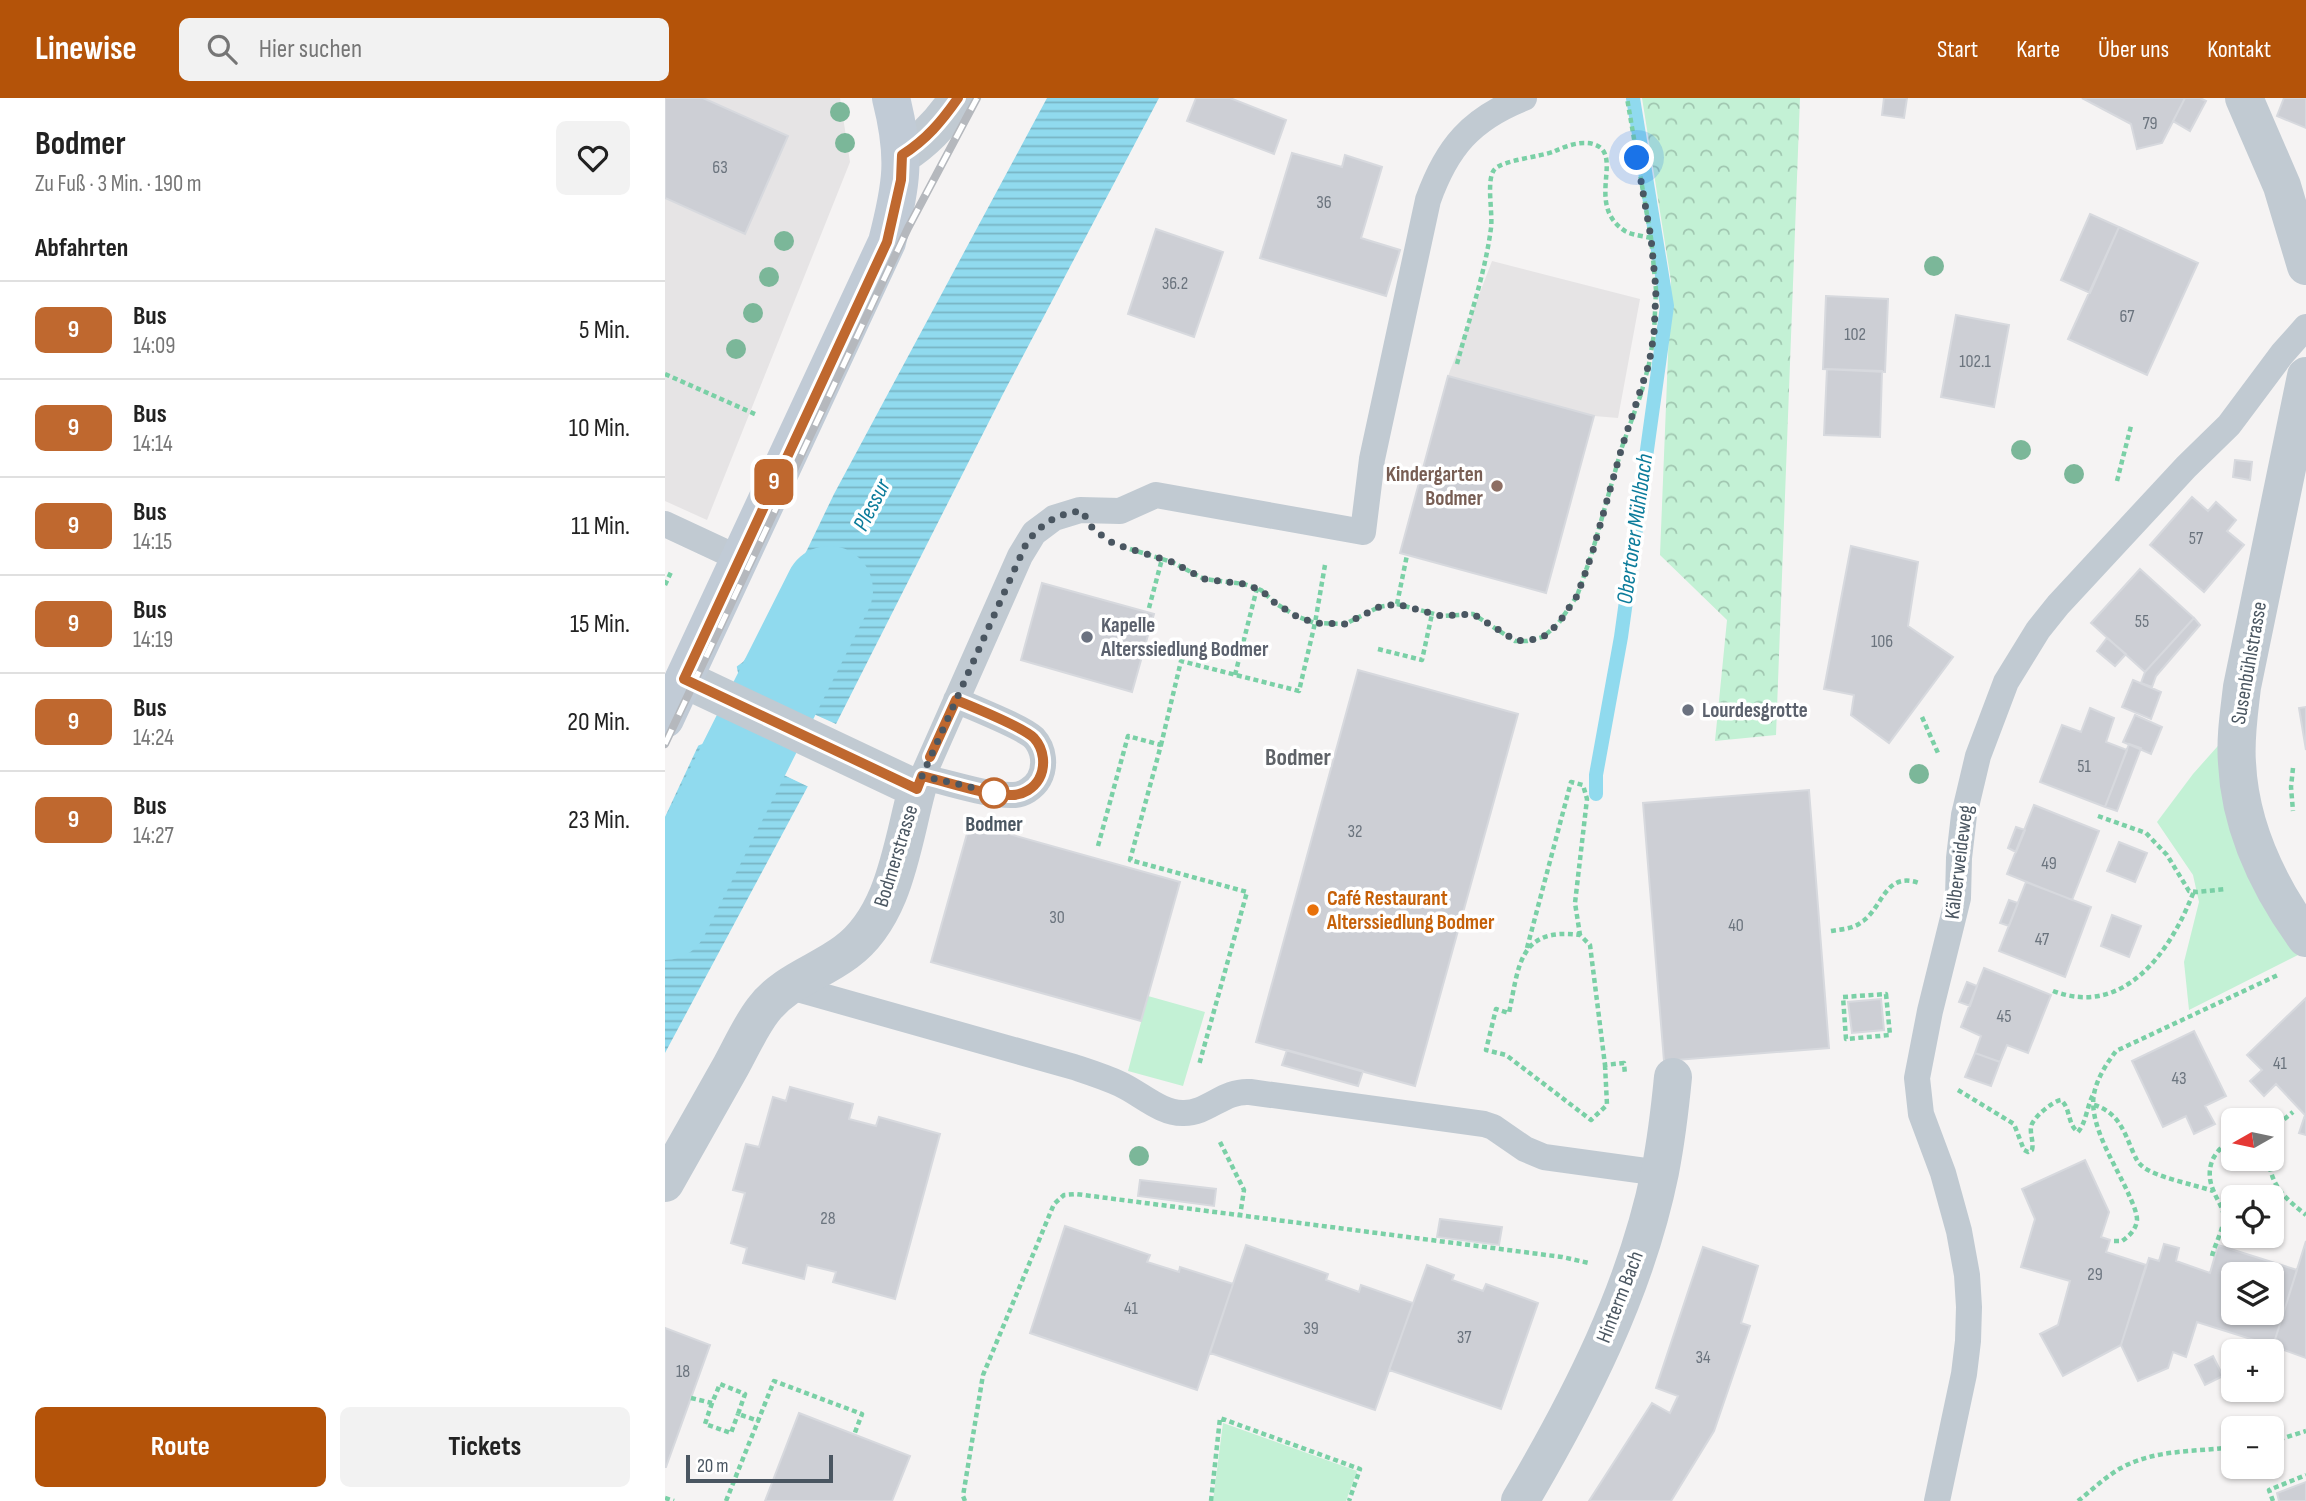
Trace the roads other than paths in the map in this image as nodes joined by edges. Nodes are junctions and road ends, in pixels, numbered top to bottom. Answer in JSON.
{"nodes":[{"id":1,"x":891,"y":98,"type":"edge"},
{"id":2,"x":958,"y":98,"type":"edge"},
{"id":3,"x":1524,"y":98,"type":"edge"},
{"id":4,"x":2244,"y":98,"type":"edge"},
{"id":5,"x":902,"y":155,"type":"junction"},
{"id":6,"x":2306,"y":266,"type":"edge"},
{"id":7,"x":2306,"y":327,"type":"edge"},
{"id":8,"x":2306,"y":376,"type":"edge"},
{"id":9,"x":665,"y":524,"type":"edge"},
{"id":10,"x":738,"y":558,"type":"junction"},
{"id":11,"x":684,"y":679,"type":"junction"},
{"id":12,"x":956,"y":700,"type":"junction"},
{"id":13,"x":665,"y":719,"type":"edge"},
{"id":14,"x":910,"y":781,"type":"junction"},
{"id":15,"x":2306,"y":938,"type":"edge"},
{"id":16,"x":787,"y":986,"type":"junction"},
{"id":17,"x":1674,"y":1077,"type":"dead end"},
{"id":18,"x":1660,"y":1173,"type":"junction"},
{"id":19,"x":665,"y":1183,"type":"edge"},
{"id":20,"x":1520,"y":1501,"type":"edge"},
{"id":21,"x":1937,"y":1501,"type":"edge"}],
"edges":[{"from":1,"to":5,"type":"main road"},
{"from":2,"to":5,"type":"street"},
{"from":3,"to":12,"type":"lane"},
{"from":4,"to":6,"type":"street"},
{"from":5,"to":10,"type":"main road"},
{"from":7,"to":21,"type":"lane","name":"Kälberweideweg"},
{"from":8,"to":15,"type":"street","name":"Susenbühlstrasse"},
{"from":9,"to":10,"type":"lane"},
{"from":10,"to":11,"type":"main road"},
{"from":11,"to":13,"type":"main road"},
{"from":11,"to":14,"type":"street","name":"Bodmerstrasse"},
{"from":12,"to":14,"type":"lane"},
{"from":12,"to":14,"type":"lane"},
{"from":14,"to":16,"type":"street","name":"Bodmerstrasse"},
{"from":16,"to":18,"type":"lane"},
{"from":16,"to":19,"type":"street","name":"Bodmerstrasse"},
{"from":17,"to":18,"type":"street","name":"Hinterm Bach"},
{"from":18,"to":20,"type":"street","name":"Hinterm Bach"}]}
